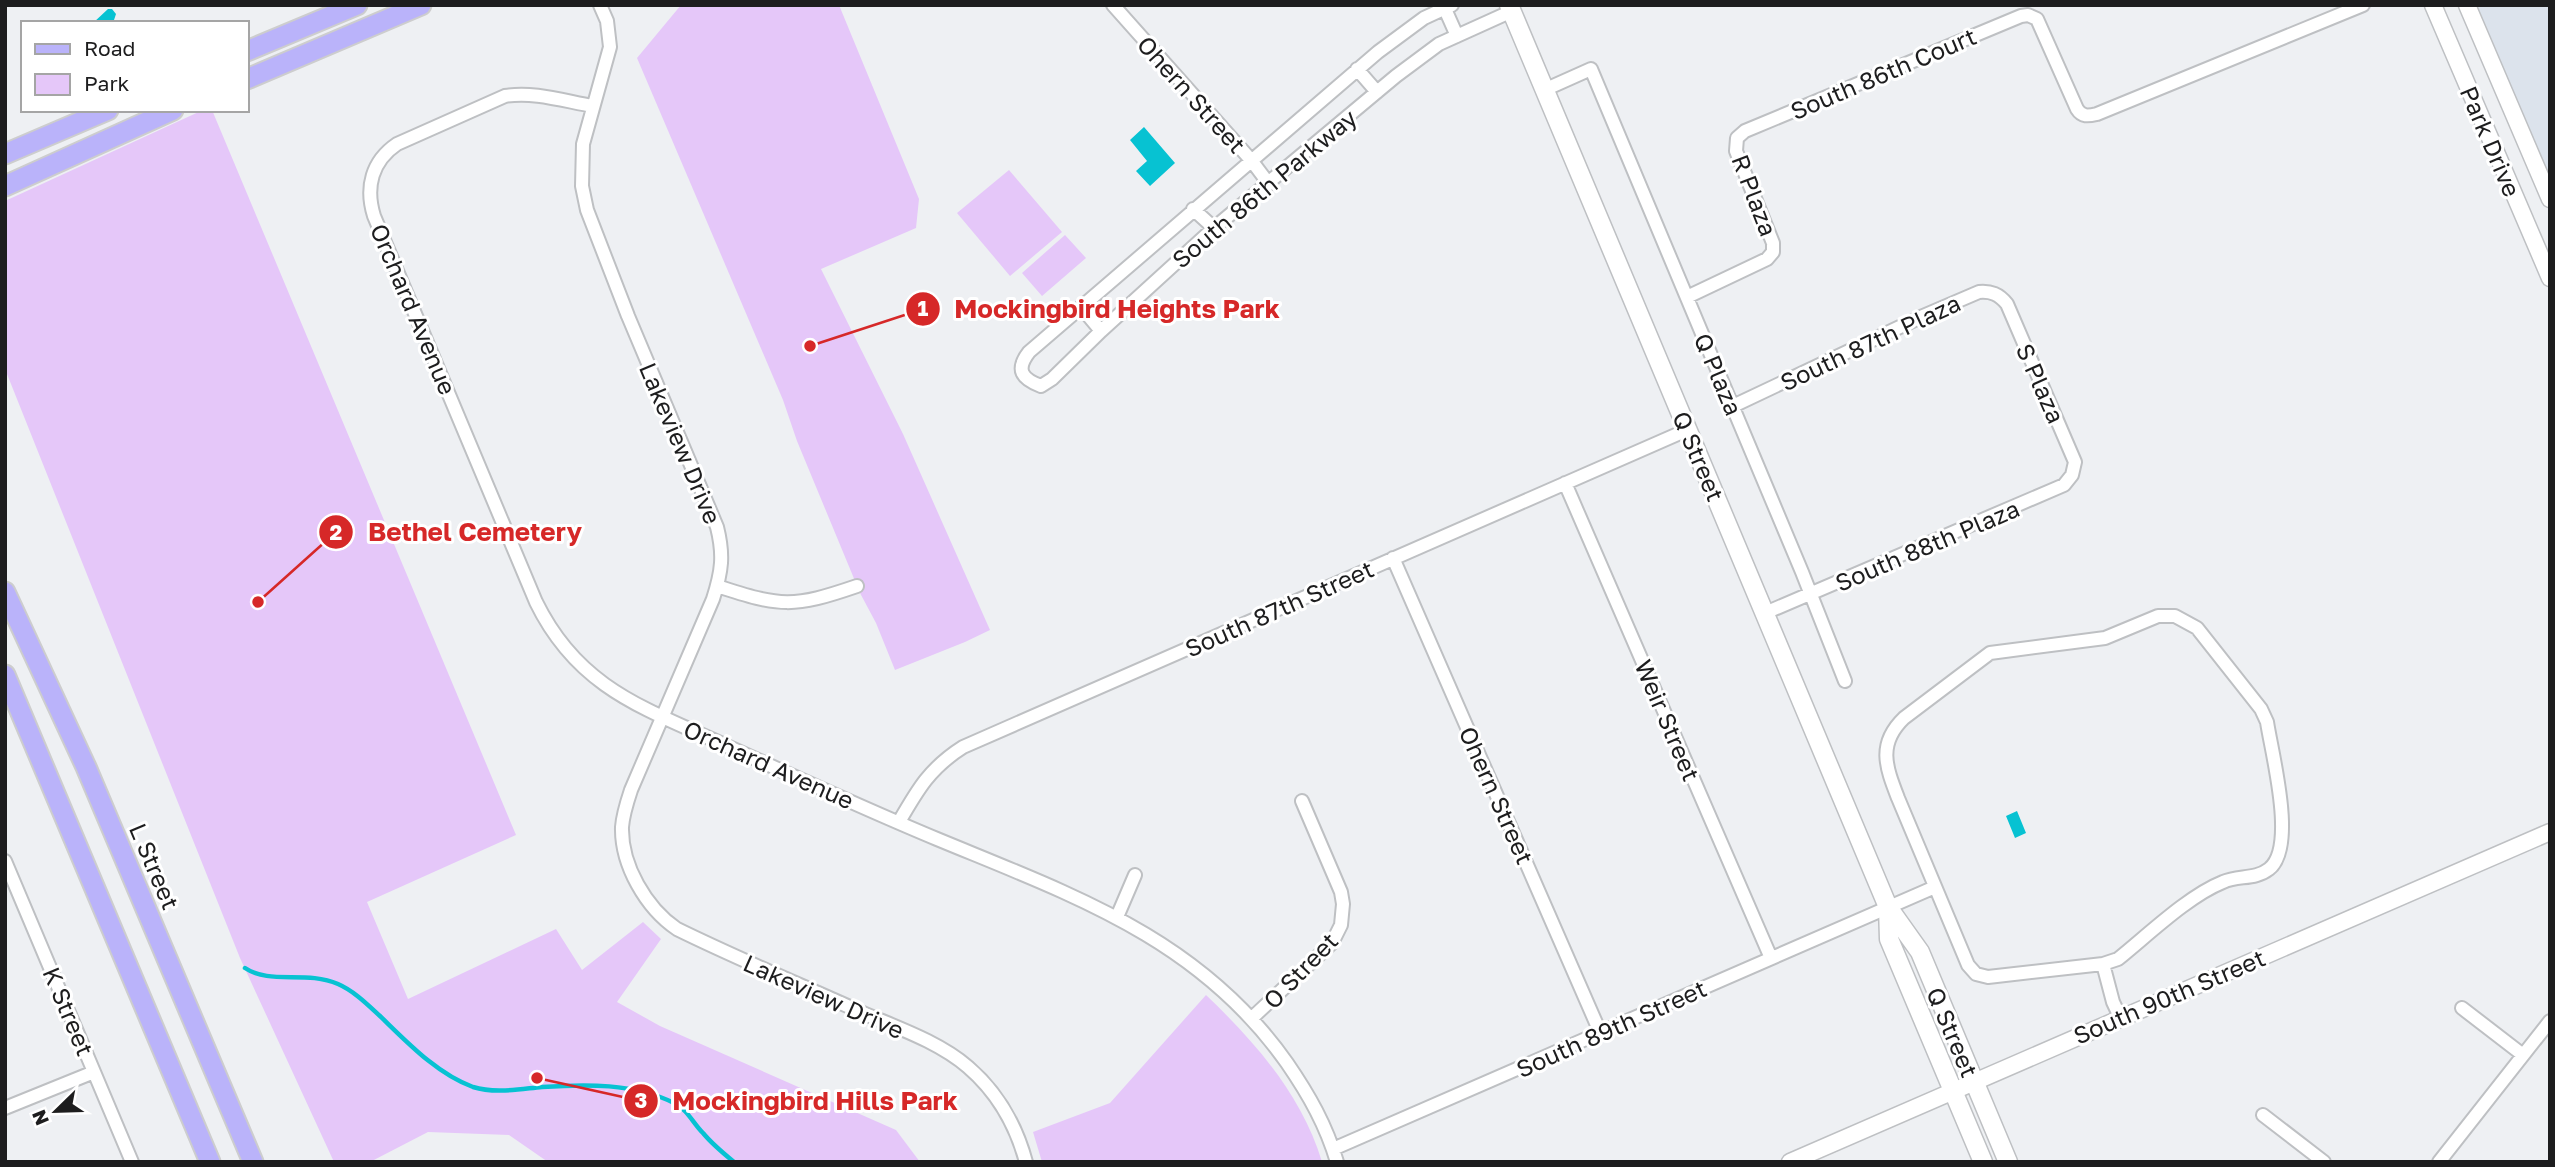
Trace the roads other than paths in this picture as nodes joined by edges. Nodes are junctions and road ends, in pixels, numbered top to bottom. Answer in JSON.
{"nodes":[{"id":1,"x":357,"y":5,"type":"edge"},
{"id":2,"x":421,"y":5,"type":"edge"},
{"id":3,"x":600,"y":5,"type":"edge"},
{"id":4,"x":1113,"y":5,"type":"edge"},
{"id":5,"x":2363,"y":5,"type":"edge"},
{"id":6,"x":2433,"y":5,"type":"edge"},
{"id":7,"x":2467,"y":5,"type":"edge"},
{"id":8,"x":1448,"y":7,"type":"edge"},
{"id":9,"x":1510,"y":8,"type":"edge"},
{"id":10,"x":1457,"y":36,"type":"junction"},
{"id":11,"x":248,"y":51,"type":"edge"},
{"id":12,"x":1357,"y":69,"type":"junction"},
{"id":13,"x":248,"y":79,"type":"edge"},
{"id":14,"x":1544,"y":90,"type":"junction"},
{"id":15,"x":1377,"y":92,"type":"junction"},
{"id":16,"x":593,"y":106,"type":"junction"},
{"id":17,"x":103,"y":112,"type":"edge"},
{"id":18,"x":169,"y":112,"type":"edge"},
{"id":19,"x":1737,"y":138,"type":"joint"},
{"id":20,"x":5,"y":154,"type":"edge"},
{"id":21,"x":1251,"y":160,"type":"junction"},
{"id":22,"x":1269,"y":184,"type":"junction"},
{"id":23,"x":5,"y":186,"type":"edge"},
{"id":24,"x":2550,"y":199,"type":"edge"},
{"id":25,"x":1194,"y":209,"type":"junction"},
{"id":26,"x":1214,"y":228,"type":"junction"},
{"id":27,"x":2550,"y":278,"type":"edge"},
{"id":28,"x":1687,"y":297,"type":"junction"},
{"id":29,"x":2007,"y":304,"type":"joint"},
{"id":30,"x":1081,"y":307,"type":"junction"},
{"id":31,"x":1101,"y":331,"type":"junction"},
{"id":32,"x":1733,"y":406,"type":"junction"},
{"id":33,"x":1687,"y":430,"type":"junction"},
{"id":34,"x":2074,"y":462,"type":"joint"},
{"id":35,"x":1565,"y":483,"type":"junction"},
{"id":36,"x":1393,"y":558,"type":"junction"},
{"id":37,"x":717,"y":586,"type":"junction"},
{"id":38,"x":857,"y":586,"type":"dead end"},
{"id":39,"x":5,"y":592,"type":"edge"},
{"id":40,"x":1810,"y":594,"type":"junction"},
{"id":41,"x":1765,"y":613,"type":"junction"},
{"id":42,"x":5,"y":675,"type":"edge"},
{"id":43,"x":1845,"y":681,"type":"dead end"},
{"id":44,"x":663,"y":717,"type":"junction"},
{"id":45,"x":1302,"y":801,"type":"dead end"},
{"id":46,"x":898,"y":822,"type":"junction"},
{"id":47,"x":2550,"y":832,"type":"edge"},
{"id":48,"x":5,"y":861,"type":"edge"},
{"id":49,"x":1135,"y":875,"type":"dead end"},
{"id":50,"x":1935,"y":887,"type":"junction"},
{"id":51,"x":1888,"y":907,"type":"junction"},
{"id":52,"x":1117,"y":917,"type":"junction"},
{"id":53,"x":1771,"y":958,"type":"junction"},
{"id":54,"x":2103,"y":964,"type":"junction"},
{"id":55,"x":2462,"y":1008,"type":"dead end"},
{"id":56,"x":2120,"y":1017,"type":"junction"},
{"id":57,"x":1252,"y":1018,"type":"junction"},
{"id":58,"x":2550,"y":1021,"type":"edge"},
{"id":59,"x":1600,"y":1032,"type":"junction"},
{"id":60,"x":2523,"y":1055,"type":"junction"},
{"id":61,"x":94,"y":1072,"type":"junction"},
{"id":62,"x":1974,"y":1080,"type":"junction"},
{"id":63,"x":1953,"y":1090,"type":"junction"},
{"id":64,"x":5,"y":1108,"type":"edge"},
{"id":65,"x":2263,"y":1115,"type":"dead end"},
{"id":66,"x":1335,"y":1156,"type":"edge"},
{"id":67,"x":132,"y":1162,"type":"edge"},
{"id":68,"x":210,"y":1162,"type":"edge"},
{"id":69,"x":253,"y":1162,"type":"edge"},
{"id":70,"x":1026,"y":1162,"type":"edge"},
{"id":71,"x":1790,"y":1162,"type":"edge"},
{"id":72,"x":1983,"y":1162,"type":"edge"},
{"id":73,"x":2008,"y":1162,"type":"edge"},
{"id":74,"x":2324,"y":1162,"type":"edge"},
{"id":75,"x":2439,"y":1162,"type":"edge"}],
"edges":[{"from":1,"to":11,"type":"main road"},
{"from":2,"to":13,"type":"main road"},
{"from":3,"to":16,"type":"street","name":"Lakeview Drive"},
{"from":4,"to":21,"type":"street","name":"Ohern Street"},
{"from":5,"to":19,"type":"street","name":"South 86th Court"},
{"from":6,"to":27,"type":"street","name":"Park Drive"},
{"from":7,"to":24,"type":"street","name":"Park Drive"},
{"from":8,"to":10,"type":"street"},
{"from":8,"to":12,"type":"street","name":"South 86th Parkway"},
{"from":9,"to":10,"type":"street","name":"South 86th Parkway"},
{"from":9,"to":14,"type":"main road","name":"Q Street"},
{"from":10,"to":15,"type":"street","name":"South 86th Parkway"},
{"from":12,"to":15,"type":"street"},
{"from":12,"to":21,"type":"street","name":"South 86th Parkway"},
{"from":14,"to":28,"type":"street","name":"Q Plaza"},
{"from":14,"to":33,"type":"main road","name":"Q Street"},
{"from":15,"to":22,"type":"street","name":"South 86th Parkway"},
{"from":16,"to":37,"type":"street","name":"Lakeview Drive"},
{"from":16,"to":44,"type":"street","name":"Orchard Avenue"},
{"from":17,"to":20,"type":"main road"},
{"from":18,"to":23,"type":"main road"},
{"from":19,"to":28,"type":"street","name":"R Plaza"},
{"from":21,"to":22,"type":"street","name":"Ohern Street"},
{"from":21,"to":25,"type":"street","name":"South 86th Parkway"},
{"from":22,"to":26,"type":"street","name":"South 86th Parkway"},
{"from":25,"to":26,"type":"street"},
{"from":25,"to":30,"type":"street","name":"South 86th Parkway"},
{"from":26,"to":31,"type":"street","name":"South 86th Parkway"},
{"from":28,"to":32,"type":"street","name":"Q Plaza"},
{"from":29,"to":32,"type":"street","name":"South 87th Plaza"},
{"from":29,"to":34,"type":"street","name":"S Plaza"},
{"from":30,"to":31,"type":"street"},
{"from":30,"to":31,"type":"street","name":"South 86th Parkway"},
{"from":32,"to":40,"type":"street","name":"Q Plaza"},
{"from":33,"to":35,"type":"street","name":"South 87th Street"},
{"from":33,"to":41,"type":"main road","name":"Q Street"},
{"from":34,"to":40,"type":"street","name":"South 88th Plaza"},
{"from":35,"to":36,"type":"street","name":"South 87th Street"},
{"from":35,"to":53,"type":"street","name":"Weir Street"},
{"from":36,"to":46,"type":"street","name":"South 87th Street"},
{"from":36,"to":59,"type":"street","name":"Ohern Street"},
{"from":37,"to":38,"type":"street"},
{"from":37,"to":44,"type":"street","name":"Lakeview Drive"},
{"from":39,"to":69,"type":"main road","name":"L Street"},
{"from":40,"to":41,"type":"street","name":"South 88th Plaza"},
{"from":40,"to":43,"type":"street","name":"Q Plaza"},
{"from":41,"to":51,"type":"main road","name":"Q Street"},
{"from":42,"to":68,"type":"main road"},
{"from":44,"to":46,"type":"street","name":"Orchard Avenue"},
{"from":44,"to":70,"type":"street","name":"Lakeview Drive"},
{"from":45,"to":57,"type":"street","name":"O Street"},
{"from":46,"to":52,"type":"street","name":"Orchard Avenue"},
{"from":47,"to":56,"type":"street","name":"South 90th Street"},
{"from":48,"to":61,"type":"street","name":"K Street"},
{"from":49,"to":52,"type":"street"},
{"from":50,"to":51,"type":"street","name":"South 89th Street"},
{"from":50,"to":54,"type":"street"},
{"from":50,"to":54,"type":"street"},
{"from":51,"to":53,"type":"street","name":"South 89th Street"},
{"from":51,"to":62,"type":"main road","name":"Q Street"},
{"from":51,"to":63,"type":"main road","name":"Q Street"},
{"from":52,"to":57,"type":"street","name":"Orchard Avenue"},
{"from":53,"to":59,"type":"street","name":"South 89th Street"},
{"from":54,"to":56,"type":"street"},
{"from":55,"to":60,"type":"street"},
{"from":56,"to":62,"type":"street","name":"South 90th Street"},
{"from":57,"to":66,"type":"street","name":"Orchard Avenue"},
{"from":58,"to":60,"type":"street"},
{"from":59,"to":66,"type":"street","name":"South 89th Street"},
{"from":60,"to":75,"type":"street"},
{"from":61,"to":64,"type":"street"},
{"from":61,"to":67,"type":"street","name":"K Street"},
{"from":62,"to":63,"type":"street","name":"South 90th Street"},
{"from":62,"to":73,"type":"main road","name":"Q Street"},
{"from":63,"to":71,"type":"street","name":"South 90th Street"},
{"from":63,"to":72,"type":"main road","name":"Q Street"},
{"from":65,"to":74,"type":"street"}]}
